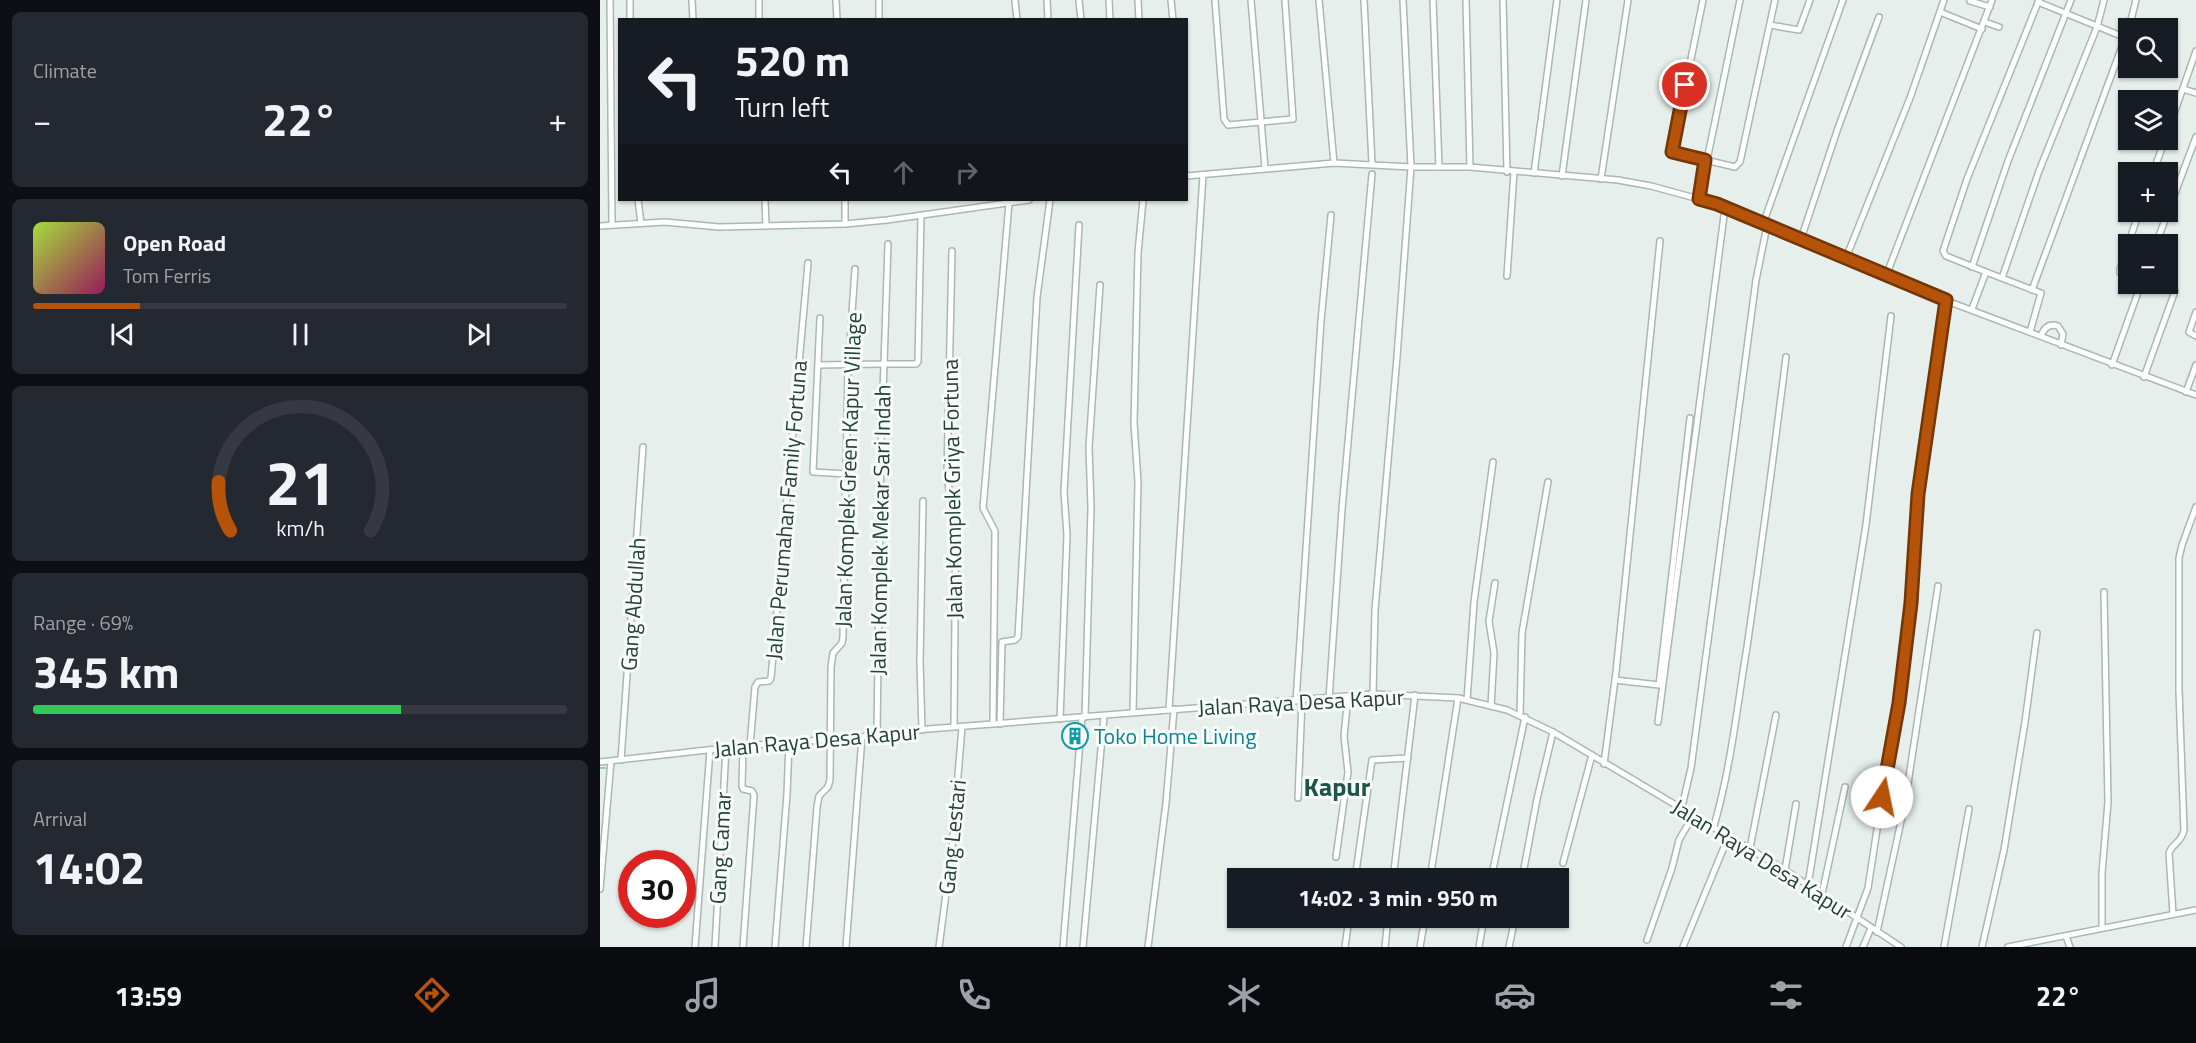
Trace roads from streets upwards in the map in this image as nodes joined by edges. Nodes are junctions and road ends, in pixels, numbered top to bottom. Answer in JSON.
{"nodes":[{"id":1,"x":610,"y":0,"type":"edge"},
{"id":2,"x":630,"y":0,"type":"edge"},
{"id":3,"x":692,"y":0,"type":"edge"},
{"id":4,"x":759,"y":0,"type":"edge"},
{"id":5,"x":836,"y":0,"type":"edge"},
{"id":6,"x":879,"y":0,"type":"edge"},
{"id":7,"x":1015,"y":0,"type":"edge"},
{"id":8,"x":1047,"y":0,"type":"edge"},
{"id":9,"x":1080,"y":0,"type":"edge"},
{"id":10,"x":1109,"y":0,"type":"edge"},
{"id":11,"x":1138,"y":0,"type":"edge"},
{"id":12,"x":1171,"y":0,"type":"edge"},
{"id":13,"x":1215,"y":0,"type":"edge"},
{"id":14,"x":1251,"y":0,"type":"edge"},
{"id":15,"x":1285,"y":0,"type":"edge"},
{"id":16,"x":1319,"y":0,"type":"edge"},
{"id":17,"x":1364,"y":0,"type":"edge"},
{"id":18,"x":1403,"y":0,"type":"edge"},
{"id":19,"x":1433,"y":0,"type":"edge"},
{"id":20,"x":1466,"y":0,"type":"edge"},
{"id":21,"x":1503,"y":0,"type":"edge"},
{"id":22,"x":1557,"y":0,"type":"edge"},
{"id":23,"x":1586,"y":0,"type":"edge"},
{"id":24,"x":1628,"y":0,"type":"edge"},
{"id":25,"x":1703,"y":0,"type":"edge"},
{"id":26,"x":1740,"y":0,"type":"edge"},
{"id":27,"x":1775,"y":0,"type":"edge"},
{"id":28,"x":1810,"y":0,"type":"edge"},
{"id":29,"x":1843,"y":0,"type":"edge"},
{"id":30,"x":1944,"y":0,"type":"edge"},
{"id":31,"x":2071,"y":0,"type":"edge"},
{"id":32,"x":2104,"y":0,"type":"edge"},
{"id":33,"x":2136,"y":0,"type":"edge"},
{"id":34,"x":1970,"y":1,"type":"edge"},
{"id":35,"x":2038,"y":1,"type":"edge"},
{"id":36,"x":1991,"y":3,"type":"edge"},
{"id":37,"x":1940,"y":12,"type":"junction"},
{"id":38,"x":2066,"y":14,"type":"junction"},
{"id":39,"x":1880,"y":17,"type":"dead end"},
{"id":40,"x":630,"y":18,"type":"edge"},
{"id":41,"x":693,"y":18,"type":"edge"},
{"id":42,"x":759,"y":18,"type":"edge"},
{"id":43,"x":837,"y":18,"type":"edge"},
{"id":44,"x":879,"y":18,"type":"edge"},
{"id":45,"x":1017,"y":18,"type":"edge"},
{"id":46,"x":1048,"y":18,"type":"edge"},
{"id":47,"x":1081,"y":18,"type":"edge"},
{"id":48,"x":1110,"y":18,"type":"edge"},
{"id":49,"x":1140,"y":18,"type":"edge"},
{"id":50,"x":1173,"y":18,"type":"edge"},
{"id":51,"x":2132,"y":18,"type":"edge"},
{"id":52,"x":1985,"y":22,"type":"junction"},
{"id":53,"x":1770,"y":25,"type":"junction"},
{"id":54,"x":1999,"y":27,"type":"dead end"},
{"id":55,"x":2097,"y":27,"type":"junction"},
{"id":56,"x":1982,"y":29,"type":"junction"},
{"id":57,"x":2118,"y":35,"type":"edge"},
{"id":58,"x":2196,"y":51,"type":"edge"},
{"id":59,"x":2118,"y":59,"type":"edge"},
{"id":60,"x":2183,"y":89,"type":"junction"},
{"id":61,"x":2196,"y":93,"type":"edge"},
{"id":62,"x":2178,"y":103,"type":"edge"},
{"id":63,"x":1261,"y":122,"type":"junction"},
{"id":64,"x":2196,"y":137,"type":"edge"},
{"id":65,"x":1705,"y":160,"type":"junction"},
{"id":66,"x":1334,"y":163,"type":"junction"},
{"id":67,"x":1372,"y":164,"type":"junction"},
{"id":68,"x":1411,"y":167,"type":"junction"},
{"id":69,"x":1439,"y":167,"type":"junction"},
{"id":70,"x":1470,"y":167,"type":"junction"},
{"id":71,"x":1265,"y":168,"type":"junction"},
{"id":72,"x":1507,"y":172,"type":"junction"},
{"id":73,"x":1514,"y":172,"type":"junction"},
{"id":74,"x":1534,"y":173,"type":"junction"},
{"id":75,"x":1372,"y":174,"type":"dead end"},
{"id":76,"x":1203,"y":175,"type":"junction"},
{"id":77,"x":1188,"y":176,"type":"edge"},
{"id":78,"x":1562,"y":176,"type":"junction"},
{"id":79,"x":1601,"y":179,"type":"junction"},
{"id":80,"x":1699,"y":199,"type":"junction"},
{"id":81,"x":638,"y":201,"type":"edge"},
{"id":82,"x":765,"y":201,"type":"edge"},
{"id":83,"x":845,"y":201,"type":"edge"},
{"id":84,"x":1019,"y":201,"type":"edge"},
{"id":85,"x":1050,"y":201,"type":"edge"},
{"id":86,"x":1143,"y":201,"type":"edge"},
{"id":87,"x":1009,"y":202,"type":"junction"},
{"id":88,"x":1725,"y":208,"type":"junction"},
{"id":89,"x":1331,"y":215,"type":"dead end"},
{"id":90,"x":921,"y":216,"type":"junction"},
{"id":91,"x":641,"y":223,"type":"junction"},
{"id":92,"x":845,"y":224,"type":"junction"},
{"id":93,"x":612,"y":225,"type":"junction"},
{"id":94,"x":1079,"y":225,"type":"dead end"},
{"id":95,"x":1765,"y":225,"type":"junction"},
{"id":96,"x":600,"y":226,"type":"edge"},
{"id":97,"x":766,"y":226,"type":"junction"},
{"id":98,"x":2160,"y":234,"type":"edge"},
{"id":99,"x":1801,"y":239,"type":"junction"},
{"id":100,"x":1660,"y":242,"type":"dead end"},
{"id":101,"x":888,"y":244,"type":"dead end"},
{"id":102,"x":952,"y":251,"type":"dead end"},
{"id":103,"x":1846,"y":258,"type":"junction"},
{"id":104,"x":808,"y":262,"type":"dead end"},
{"id":105,"x":1972,"y":267,"type":"junction"},
{"id":106,"x":855,"y":269,"type":"dead end"},
{"id":107,"x":1986,"y":272,"type":"junction"},
{"id":108,"x":1507,"y":276,"type":"dead end"},
{"id":109,"x":1886,"y":276,"type":"junction"},
{"id":110,"x":2002,"y":278,"type":"junction"},
{"id":111,"x":1100,"y":285,"type":"dead end"},
{"id":112,"x":2032,"y":290,"type":"junction"},
{"id":113,"x":2137,"y":294,"type":"edge"},
{"id":114,"x":2174,"y":294,"type":"edge"},
{"id":115,"x":1946,"y":300,"type":"junction"},
{"id":116,"x":1972,"y":309,"type":"junction"},
{"id":117,"x":2196,"y":312,"type":"edge"},
{"id":118,"x":1892,"y":316,"type":"dead end"},
{"id":119,"x":820,"y":318,"type":"dead end"},
{"id":120,"x":2030,"y":332,"type":"junction"},
{"id":121,"x":2041,"y":336,"type":"junction"},
{"id":122,"x":2196,"y":336,"type":"edge"},
{"id":123,"x":2061,"y":345,"type":"junction"},
{"id":124,"x":1786,"y":357,"type":"dead end"},
{"id":125,"x":884,"y":364,"type":"junction"},
{"id":126,"x":818,"y":365,"type":"junction"},
{"id":127,"x":849,"y":365,"type":"junction"},
{"id":128,"x":2112,"y":365,"type":"junction"},
{"id":129,"x":2196,"y":365,"type":"edge"},
{"id":130,"x":2144,"y":377,"type":"junction"},
{"id":131,"x":2186,"y":392,"type":"junction"},
{"id":132,"x":2196,"y":395,"type":"edge"},
{"id":133,"x":1690,"y":418,"type":"dead end"},
{"id":134,"x":643,"y":447,"type":"dead end"},
{"id":135,"x":1493,"y":462,"type":"dead end"},
{"id":136,"x":847,"y":474,"type":"junction"},
{"id":137,"x":1548,"y":482,"type":"dead end"},
{"id":138,"x":923,"y":501,"type":"dead end"},
{"id":139,"x":2196,"y":507,"type":"edge"},
{"id":140,"x":1495,"y":583,"type":"dead end"},
{"id":141,"x":1938,"y":586,"type":"dead end"},
{"id":142,"x":2104,"y":592,"type":"dead end"},
{"id":143,"x":2037,"y":633,"type":"dead end"},
{"id":144,"x":1615,"y":680,"type":"junction"},
{"id":145,"x":1373,"y":694,"type":"junction"},
{"id":146,"x":1415,"y":695,"type":"junction"},
{"id":147,"x":1348,"y":696,"type":"junction"},
{"id":148,"x":1458,"y":698,"type":"junction"},
{"id":149,"x":1329,"y":699,"type":"junction"},
{"id":150,"x":1299,"y":700,"type":"junction"},
{"id":151,"x":1467,"y":700,"type":"junction"},
{"id":152,"x":1491,"y":706,"type":"junction"},
{"id":153,"x":1171,"y":710,"type":"junction"},
{"id":154,"x":1133,"y":712,"type":"junction"},
{"id":155,"x":1776,"y":715,"type":"dead end"},
{"id":156,"x":1104,"y":716,"type":"junction"},
{"id":157,"x":1522,"y":716,"type":"junction"},
{"id":158,"x":1083,"y":717,"type":"junction"},
{"id":159,"x":1060,"y":719,"type":"junction"},
{"id":160,"x":1658,"y":722,"type":"dead end"},
{"id":161,"x":993,"y":724,"type":"junction"},
{"id":162,"x":1000,"y":724,"type":"junction"},
{"id":163,"x":954,"y":727,"type":"junction"},
{"id":164,"x":962,"y":727,"type":"junction"},
{"id":165,"x":922,"y":730,"type":"junction"},
{"id":166,"x":1553,"y":732,"type":"junction"},
{"id":167,"x":877,"y":733,"type":"junction"},
{"id":168,"x":862,"y":737,"type":"junction"},
{"id":169,"x":831,"y":739,"type":"junction"},
{"id":170,"x":789,"y":743,"type":"junction"},
{"id":171,"x":747,"y":746,"type":"junction"},
{"id":172,"x":726,"y":748,"type":"junction"},
{"id":173,"x":710,"y":750,"type":"junction"},
{"id":174,"x":1593,"y":755,"type":"junction"},
{"id":175,"x":1408,"y":758,"type":"junction"},
{"id":176,"x":621,"y":760,"type":"junction"},
{"id":177,"x":611,"y":761,"type":"junction"},
{"id":178,"x":600,"y":762,"type":"edge"},
{"id":179,"x":1604,"y":764,"type":"junction"},
{"id":180,"x":1845,"y":787,"type":"dead end"},
{"id":181,"x":1298,"y":798,"type":"dead end"},
{"id":182,"x":1796,"y":804,"type":"dead end"},
{"id":183,"x":1682,"y":807,"type":"junction"},
{"id":184,"x":1969,"y":809,"type":"dead end"},
{"id":185,"x":1694,"y":814,"type":"junction"},
{"id":186,"x":1714,"y":826,"type":"junction"},
{"id":187,"x":1729,"y":835,"type":"junction"},
{"id":188,"x":1750,"y":849,"type":"junction"},
{"id":189,"x":1336,"y":857,"type":"dead end"},
{"id":190,"x":1563,"y":863,"type":"dead end"},
{"id":191,"x":1357,"y":868,"type":"edge"},
{"id":192,"x":1393,"y":868,"type":"edge"},
{"id":193,"x":1432,"y":868,"type":"edge"},
{"id":194,"x":1493,"y":868,"type":"edge"},
{"id":195,"x":1524,"y":868,"type":"edge"},
{"id":196,"x":1785,"y":870,"type":"junction"},
{"id":197,"x":1808,"y":885,"type":"junction"},
{"id":198,"x":600,"y":889,"type":"edge"},
{"id":199,"x":1822,"y":894,"type":"junction"},
{"id":200,"x":2196,"y":910,"type":"edge"},
{"id":201,"x":2173,"y":914,"type":"junction"},
{"id":202,"x":1858,"y":919,"type":"junction"},
{"id":203,"x":1348,"y":928,"type":"edge"},
{"id":204,"x":1387,"y":928,"type":"edge"},
{"id":205,"x":1423,"y":928,"type":"edge"},
{"id":206,"x":1482,"y":928,"type":"edge"},
{"id":207,"x":1513,"y":928,"type":"edge"},
{"id":208,"x":2102,"y":928,"type":"junction"},
{"id":209,"x":1874,"y":930,"type":"junction"},
{"id":210,"x":2066,"y":936,"type":"junction"},
{"id":211,"x":1647,"y":940,"type":"dead end"},
{"id":212,"x":695,"y":947,"type":"edge"},
{"id":213,"x":715,"y":947,"type":"edge"},
{"id":214,"x":743,"y":947,"type":"edge"},
{"id":215,"x":775,"y":947,"type":"edge"},
{"id":216,"x":806,"y":947,"type":"edge"},
{"id":217,"x":846,"y":947,"type":"edge"},
{"id":218,"x":939,"y":947,"type":"edge"},
{"id":219,"x":1063,"y":947,"type":"edge"},
{"id":220,"x":1083,"y":947,"type":"edge"},
{"id":221,"x":1148,"y":947,"type":"edge"},
{"id":222,"x":1345,"y":947,"type":"edge"},
{"id":223,"x":1385,"y":947,"type":"edge"},
{"id":224,"x":1420,"y":947,"type":"edge"},
{"id":225,"x":1479,"y":947,"type":"edge"},
{"id":226,"x":1509,"y":947,"type":"edge"},
{"id":227,"x":1683,"y":947,"type":"edge"},
{"id":228,"x":1846,"y":947,"type":"edge"},
{"id":229,"x":1863,"y":947,"type":"edge"},
{"id":230,"x":1901,"y":947,"type":"edge"},
{"id":231,"x":1944,"y":947,"type":"edge"},
{"id":232,"x":1982,"y":947,"type":"edge"},
{"id":233,"x":2008,"y":947,"type":"edge"},
{"id":234,"x":2070,"y":947,"type":"edge"}],
"edges":[{"from":1,"to":93,"type":"street"},
{"from":2,"to":40,"type":"street"},
{"from":3,"to":41,"type":"street"},
{"from":4,"to":42,"type":"street"},
{"from":5,"to":43,"type":"street"},
{"from":6,"to":44,"type":"street"},
{"from":7,"to":45,"type":"street"},
{"from":8,"to":46,"type":"street"},
{"from":9,"to":47,"type":"street"},
{"from":10,"to":48,"type":"street"},
{"from":11,"to":49,"type":"street"},
{"from":12,"to":50,"type":"street"},
{"from":13,"to":63,"type":"street"},
{"from":14,"to":63,"type":"street"},
{"from":15,"to":63,"type":"street"},
{"from":16,"to":66,"type":"street"},
{"from":17,"to":67,"type":"street"},
{"from":18,"to":68,"type":"street"},
{"from":19,"to":69,"type":"street"},
{"from":20,"to":70,"type":"street"},
{"from":21,"to":72,"type":"street"},
{"from":22,"to":74,"type":"street"},
{"from":23,"to":78,"type":"street"},
{"from":24,"to":79,"type":"street"},
{"from":25,"to":65,"type":"street"},
{"from":26,"to":65,"type":"street"},
{"from":27,"to":53,"type":"street"},
{"from":28,"to":53,"type":"street"},
{"from":29,"to":95,"type":"street"},
{"from":30,"to":37,"type":"street"},
{"from":31,"to":38,"type":"street"},
{"from":32,"to":55,"type":"street"},
{"from":33,"to":51,"type":"street"},
{"from":34,"to":36,"type":"street"},
{"from":35,"to":38,"type":"street"},
{"from":35,"to":105,"type":"street"},
{"from":36,"to":52,"type":"street"},
{"from":37,"to":56,"type":"street"},
{"from":37,"to":103,"type":"street"},
{"from":38,"to":55,"type":"street"},
{"from":38,"to":105,"type":"street"},
{"from":39,"to":99,"type":"street"},
{"from":52,"to":54,"type":"street"},
{"from":52,"to":56,"type":"street"},
{"from":53,"to":65,"type":"street"},
{"from":55,"to":57,"type":"street"},
{"from":55,"to":110,"type":"street"},
{"from":56,"to":109,"type":"street"},
{"from":58,"to":60,"type":"street"},
{"from":59,"to":112,"type":"street"},
{"from":60,"to":61,"type":"street"},
{"from":60,"to":62,"type":"street"},
{"from":63,"to":71,"type":"street"},
{"from":64,"to":98,"type":"street"},
{"from":65,"to":80,"type":"street"},
{"from":66,"to":67,"type":"street"},
{"from":66,"to":71,"type":"street"},
{"from":67,"to":68,"type":"street"},
{"from":68,"to":69,"type":"street"},
{"from":68,"to":145,"type":"street"},
{"from":69,"to":70,"type":"street"},
{"from":70,"to":72,"type":"street"},
{"from":71,"to":76,"type":"street"},
{"from":72,"to":73,"type":"street"},
{"from":73,"to":74,"type":"street"},
{"from":73,"to":108,"type":"street"},
{"from":74,"to":78,"type":"street"},
{"from":75,"to":149,"type":"street"},
{"from":76,"to":77,"type":"street"},
{"from":76,"to":153,"type":"street"},
{"from":78,"to":79,"type":"street"},
{"from":79,"to":80,"type":"street"},
{"from":80,"to":88,"type":"street"},
{"from":81,"to":91,"type":"street"},
{"from":82,"to":97,"type":"street"},
{"from":83,"to":92,"type":"street"},
{"from":84,"to":87,"type":"street"},
{"from":85,"to":162,"type":"street"},
{"from":86,"to":154,"type":"street"},
{"from":87,"to":90,"type":"street"},
{"from":87,"to":161,"type":"street"},
{"from":88,"to":95,"type":"street"},
{"from":88,"to":160,"type":"street"},
{"from":89,"to":150,"type":"street"},
{"from":90,"to":92,"type":"street"},
{"from":90,"to":125,"type":"street","name":"Jalan Komplek Mekar Sari Indah"},
{"from":91,"to":93,"type":"street"},
{"from":91,"to":97,"type":"street"},
{"from":92,"to":97,"type":"street"},
{"from":93,"to":96,"type":"street"},
{"from":94,"to":159,"type":"street"},
{"from":95,"to":99,"type":"street"},
{"from":95,"to":183,"type":"street"},
{"from":99,"to":103,"type":"street"},
{"from":100,"to":144,"type":"street"},
{"from":101,"to":125,"type":"street"},
{"from":102,"to":163,"type":"street","name":"Jalan Komplek Griya Fortuna"},
{"from":103,"to":109,"type":"street"},
{"from":104,"to":171,"type":"street","name":"Jalan Perumahan Family Fortuna"},
{"from":105,"to":107,"type":"street"},
{"from":106,"to":127,"type":"street","name":"Jalan Komplek Green Kapur Village"},
{"from":107,"to":110,"type":"street"},
{"from":107,"to":116,"type":"street"},
{"from":109,"to":115,"type":"street"},
{"from":110,"to":112,"type":"street"},
{"from":111,"to":158,"type":"street"},
{"from":112,"to":120,"type":"street"},
{"from":113,"to":128,"type":"street"},
{"from":114,"to":130,"type":"street"},
{"from":115,"to":116,"type":"street"},
{"from":115,"to":202,"type":"street"},
{"from":116,"to":120,"type":"street"},
{"from":117,"to":122,"type":"street"},
{"from":118,"to":197,"type":"street"},
{"from":119,"to":126,"type":"street"},
{"from":120,"to":121,"type":"street"},
{"from":121,"to":123,"type":"street"},
{"from":121,"to":123,"type":"street"},
{"from":123,"to":128,"type":"street"},
{"from":124,"to":186,"type":"street"},
{"from":125,"to":127,"type":"street"},
{"from":125,"to":167,"type":"street","name":"Jalan Komplek Mekar Sari Indah"},
{"from":126,"to":127,"type":"street"},
{"from":126,"to":136,"type":"street"},
{"from":127,"to":136,"type":"street","name":"Jalan Komplek Green Kapur Village"},
{"from":128,"to":130,"type":"street"},
{"from":129,"to":131,"type":"street"},
{"from":130,"to":131,"type":"street"},
{"from":131,"to":132,"type":"street"},
{"from":133,"to":144,"type":"street"},
{"from":134,"to":176,"type":"street","name":"Gang Abdullah"},
{"from":135,"to":151,"type":"street"},
{"from":136,"to":169,"type":"street","name":"Jalan Komplek Green Kapur Village"},
{"from":137,"to":157,"type":"street"},
{"from":138,"to":165,"type":"street"},
{"from":139,"to":201,"type":"street"},
{"from":140,"to":152,"type":"street"},
{"from":141,"to":209,"type":"street"},
{"from":142,"to":208,"type":"street"},
{"from":143,"to":232,"type":"street"},
{"from":144,"to":179,"type":"street"},
{"from":145,"to":146,"type":"street","name":"Jalan Raya Desa Kapur"},
{"from":145,"to":147,"type":"street","name":"Jalan Raya Desa Kapur"},
{"from":146,"to":148,"type":"street","name":"Jalan Raya Desa Kapur"},
{"from":146,"to":175,"type":"street"},
{"from":147,"to":149,"type":"street","name":"Jalan Raya Desa Kapur"},
{"from":147,"to":189,"type":"street"},
{"from":148,"to":151,"type":"street","name":"Jalan Raya Desa Kapur"},
{"from":148,"to":193,"type":"street"},
{"from":149,"to":150,"type":"street","name":"Jalan Raya Desa Kapur"},
{"from":150,"to":153,"type":"street","name":"Jalan Raya Desa Kapur"},
{"from":150,"to":181,"type":"street"},
{"from":151,"to":152,"type":"street","name":"Jalan Raya Desa Kapur"},
{"from":152,"to":157,"type":"street","name":"Jalan Raya Desa Kapur"},
{"from":153,"to":154,"type":"street","name":"Jalan Raya Desa Kapur"},
{"from":153,"to":221,"type":"street"},
{"from":154,"to":156,"type":"street","name":"Jalan Raya Desa Kapur"},
{"from":155,"to":188,"type":"street"},
{"from":156,"to":158,"type":"street","name":"Jalan Raya Desa Kapur"},
{"from":156,"to":220,"type":"street"},
{"from":157,"to":166,"type":"street","name":"Jalan Raya Desa Kapur"},
{"from":157,"to":194,"type":"street"},
{"from":158,"to":159,"type":"street","name":"Jalan Raya Desa Kapur"},
{"from":158,"to":219,"type":"street"},
{"from":159,"to":162,"type":"street","name":"Jalan Raya Desa Kapur"},
{"from":161,"to":162,"type":"street","name":"Jalan Raya Desa Kapur"},
{"from":161,"to":164,"type":"street","name":"Jalan Raya Desa Kapur"},
{"from":163,"to":164,"type":"street","name":"Jalan Raya Desa Kapur"},
{"from":163,"to":165,"type":"street","name":"Jalan Raya Desa Kapur"},
{"from":164,"to":218,"type":"street","name":"Gang Lestari"},
{"from":165,"to":167,"type":"street","name":"Jalan Raya Desa Kapur"},
{"from":166,"to":174,"type":"street","name":"Jalan Raya Desa Kapur"},
{"from":166,"to":195,"type":"street"},
{"from":167,"to":168,"type":"street","name":"Jalan Raya Desa Kapur"},
{"from":168,"to":169,"type":"street","name":"Jalan Raya Desa Kapur"},
{"from":168,"to":217,"type":"street"},
{"from":169,"to":170,"type":"street","name":"Jalan Raya Desa Kapur"},
{"from":169,"to":216,"type":"street","name":"Jalan Komplek Green Kapur Village"},
{"from":170,"to":171,"type":"street","name":"Jalan Raya Desa Kapur"},
{"from":170,"to":215,"type":"street"},
{"from":171,"to":172,"type":"street","name":"Jalan Raya Desa Kapur"},
{"from":171,"to":214,"type":"street"},
{"from":172,"to":173,"type":"street","name":"Jalan Raya Desa Kapur"},
{"from":172,"to":213,"type":"street","name":"Gang Camar"},
{"from":173,"to":176,"type":"street","name":"Jalan Raya Desa Kapur"},
{"from":173,"to":212,"type":"street"},
{"from":174,"to":179,"type":"street","name":"Jalan Raya Desa Kapur"},
{"from":174,"to":190,"type":"street"},
{"from":175,"to":191,"type":"street"},
{"from":175,"to":192,"type":"street"},
{"from":176,"to":177,"type":"street","name":"Jalan Raya Desa Kapur"},
{"from":177,"to":178,"type":"street","name":"Jalan Raya Desa Kapur"},
{"from":177,"to":198,"type":"street"},
{"from":179,"to":183,"type":"street","name":"Jalan Raya Desa Kapur"},
{"from":180,"to":199,"type":"street"},
{"from":182,"to":196,"type":"street"},
{"from":183,"to":185,"type":"street","name":"Jalan Raya Desa Kapur"},
{"from":184,"to":231,"type":"street"},
{"from":185,"to":186,"type":"street","name":"Jalan Raya Desa Kapur"},
{"from":185,"to":211,"type":"street"},
{"from":186,"to":187,"type":"street","name":"Jalan Raya Desa Kapur"},
{"from":187,"to":188,"type":"street","name":"Jalan Raya Desa Kapur"},
{"from":187,"to":227,"type":"street"},
{"from":188,"to":196,"type":"street","name":"Jalan Raya Desa Kapur"},
{"from":196,"to":197,"type":"street","name":"Jalan Raya Desa Kapur"},
{"from":197,"to":199,"type":"street","name":"Jalan Raya Desa Kapur"},
{"from":199,"to":202,"type":"street","name":"Jalan Raya Desa Kapur"},
{"from":200,"to":201,"type":"street"},
{"from":201,"to":208,"type":"street"},
{"from":202,"to":209,"type":"street","name":"Jalan Raya Desa Kapur"},
{"from":202,"to":228,"type":"street"},
{"from":203,"to":222,"type":"street"},
{"from":204,"to":223,"type":"street"},
{"from":205,"to":224,"type":"street"},
{"from":206,"to":225,"type":"street"},
{"from":207,"to":226,"type":"street"},
{"from":208,"to":210,"type":"street"},
{"from":209,"to":229,"type":"street"},
{"from":209,"to":230,"type":"street","name":"Jalan Raya Desa Kapur"},
{"from":210,"to":233,"type":"street"},
{"from":210,"to":234,"type":"street"}]}
